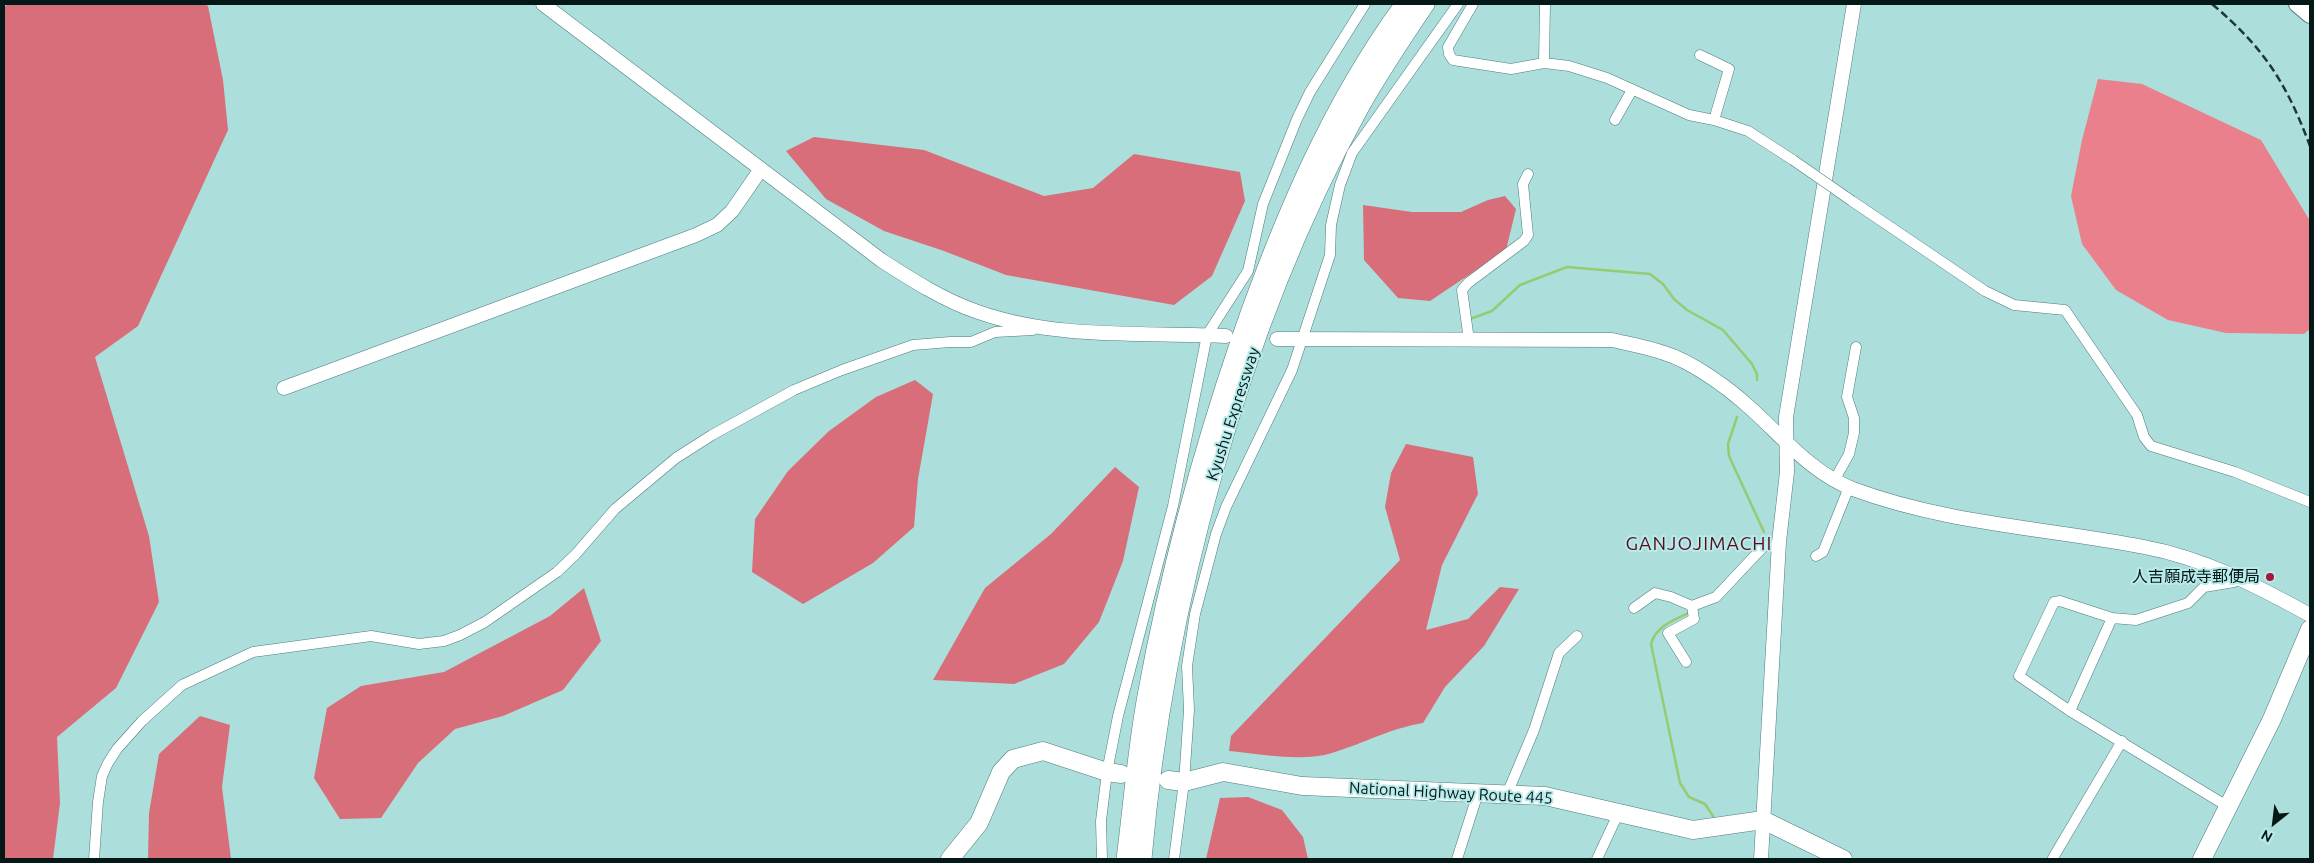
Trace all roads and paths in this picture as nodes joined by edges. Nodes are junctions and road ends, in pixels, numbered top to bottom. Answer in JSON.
{"nodes":[{"id":1,"x":543,"y":4,"type":"edge"},
{"id":2,"x":1365,"y":4,"type":"edge"},
{"id":3,"x":1405,"y":4,"type":"edge"},
{"id":4,"x":1425,"y":4,"type":"edge"},
{"id":5,"x":1458,"y":4,"type":"edge"},
{"id":6,"x":1473,"y":4,"type":"edge"},
{"id":7,"x":1545,"y":4,"type":"edge"},
{"id":8,"x":1854,"y":4,"type":"edge"},
{"id":9,"x":2297,"y":4,"type":"edge"},
{"id":10,"x":2310,"y":15,"type":"edge"},
{"id":11,"x":1700,"y":54,"type":"dead end"},
{"id":12,"x":1544,"y":63,"type":"junction"},
{"id":13,"x":1632,"y":90,"type":"junction"},
{"id":14,"x":1615,"y":120,"type":"dead end"},
{"id":15,"x":1714,"y":120,"type":"junction"},
{"id":16,"x":761,"y":169,"type":"junction"},
{"id":17,"x":1528,"y":174,"type":"dead end"},
{"id":18,"x":1047,"y":329,"type":"junction"},
{"id":19,"x":1207,"y":335,"type":"junction"},
{"id":20,"x":1226,"y":336,"type":"dead end"},
{"id":21,"x":1277,"y":339,"type":"dead end"},
{"id":22,"x":1301,"y":340,"type":"junction"},
{"id":23,"x":1469,"y":340,"type":"junction"},
{"id":24,"x":1856,"y":347,"type":"dead end"},
{"id":25,"x":284,"y":388,"type":"dead end"},
{"id":26,"x":1787,"y":443,"type":"junction"},
{"id":27,"x":1835,"y":479,"type":"junction"},
{"id":28,"x":1849,"y":487,"type":"junction"},
{"id":29,"x":2310,"y":502,"type":"edge"},
{"id":30,"x":1778,"y":547,"type":"junction"},
{"id":31,"x":1816,"y":556,"type":"dead end"},
{"id":32,"x":2236,"y":575,"type":"junction"},
{"id":33,"x":1692,"y":606,"type":"junction"},
{"id":34,"x":1634,"y":608,"type":"dead end"},
{"id":35,"x":2310,"y":615,"type":"edge"},
{"id":36,"x":2112,"y":618,"type":"junction"},
{"id":37,"x":2310,"y":628,"type":"edge"},
{"id":38,"x":1577,"y":636,"type":"dead end"},
{"id":39,"x":1686,"y":662,"type":"dead end"},
{"id":40,"x":2070,"y":711,"type":"junction"},
{"id":41,"x":2122,"y":741,"type":"junction"},
{"id":42,"x":1114,"y":773,"type":"junction"},
{"id":43,"x":1176,"y":781,"type":"junction"},
{"id":44,"x":1478,"y":793,"type":"junction"},
{"id":45,"x":1507,"y":794,"type":"junction"},
{"id":46,"x":2227,"y":806,"type":"junction"},
{"id":47,"x":1619,"y":812,"type":"junction"},
{"id":48,"x":1763,"y":820,"type":"junction"},
{"id":49,"x":2054,"y":858,"type":"dead end"},
{"id":50,"x":94,"y":859,"type":"edge"},
{"id":51,"x":950,"y":859,"type":"edge"},
{"id":52,"x":1102,"y":859,"type":"edge"},
{"id":53,"x":1126,"y":859,"type":"edge"},
{"id":54,"x":1142,"y":859,"type":"edge"},
{"id":55,"x":1174,"y":859,"type":"edge"},
{"id":56,"x":1457,"y":859,"type":"edge"},
{"id":57,"x":1597,"y":859,"type":"edge"},
{"id":58,"x":1761,"y":859,"type":"edge"},
{"id":59,"x":1843,"y":859,"type":"edge"},
{"id":60,"x":2202,"y":859,"type":"edge"}],
"edges":[{"from":1,"to":16,"type":"street"},
{"from":2,"to":19,"type":"street"},
{"from":3,"to":53,"type":"highway","name":"Kyushu Expressway"},
{"from":4,"to":54,"type":"highway","name":"Kyushu Expressway"},
{"from":5,"to":22,"type":"street"},
{"from":6,"to":12,"type":"street"},
{"from":7,"to":12,"type":"street"},
{"from":8,"to":26,"type":"street"},
{"from":9,"to":10,"type":"main road"},
{"from":11,"to":15,"type":"street"},
{"from":12,"to":13,"type":"street"},
{"from":13,"to":14,"type":"street"},
{"from":13,"to":15,"type":"street"},
{"from":15,"to":29,"type":"street","bridge":true},
{"from":16,"to":18,"type":"street"},
{"from":16,"to":25,"type":"street"},
{"from":17,"to":23,"type":"street"},
{"from":18,"to":19,"type":"street"},
{"from":18,"to":50,"type":"street"},
{"from":19,"to":20,"type":"street"},
{"from":19,"to":42,"type":"street"},
{"from":21,"to":22,"type":"street"},
{"from":22,"to":23,"type":"street"},
{"from":22,"to":43,"type":"street"},
{"from":23,"to":26,"type":"street"},
{"from":24,"to":27,"type":"street"},
{"from":26,"to":27,"type":"street"},
{"from":26,"to":30,"type":"street"},
{"from":27,"to":28,"type":"street"},
{"from":28,"to":31,"type":"street"},
{"from":28,"to":32,"type":"street"},
{"from":30,"to":33,"type":"street"},
{"from":30,"to":48,"type":"street"},
{"from":32,"to":35,"type":"street"},
{"from":32,"to":36,"type":"street"},
{"from":33,"to":34,"type":"street"},
{"from":33,"to":39,"type":"street"},
{"from":36,"to":40,"type":"street"},
{"from":36,"to":40,"type":"street"},
{"from":37,"to":46,"type":"highway"},
{"from":38,"to":45,"type":"street"},
{"from":40,"to":41,"type":"street"},
{"from":41,"to":46,"type":"street"},
{"from":41,"to":49,"type":"street"},
{"from":42,"to":51,"type":"highway"},
{"from":42,"to":52,"type":"street"},
{"from":43,"to":44,"type":"highway","name":"National Highway Route 445"},
{"from":43,"to":55,"type":"street"},
{"from":44,"to":45,"type":"highway","name":"National Highway Route 445"},
{"from":44,"to":56,"type":"street"},
{"from":45,"to":47,"type":"highway","name":"National Highway Route 445"},
{"from":46,"to":60,"type":"highway"},
{"from":47,"to":48,"type":"highway","name":"National Highway Route 445"},
{"from":47,"to":57,"type":"street"},
{"from":48,"to":58,"type":"street"},
{"from":48,"to":59,"type":"highway"}]}
